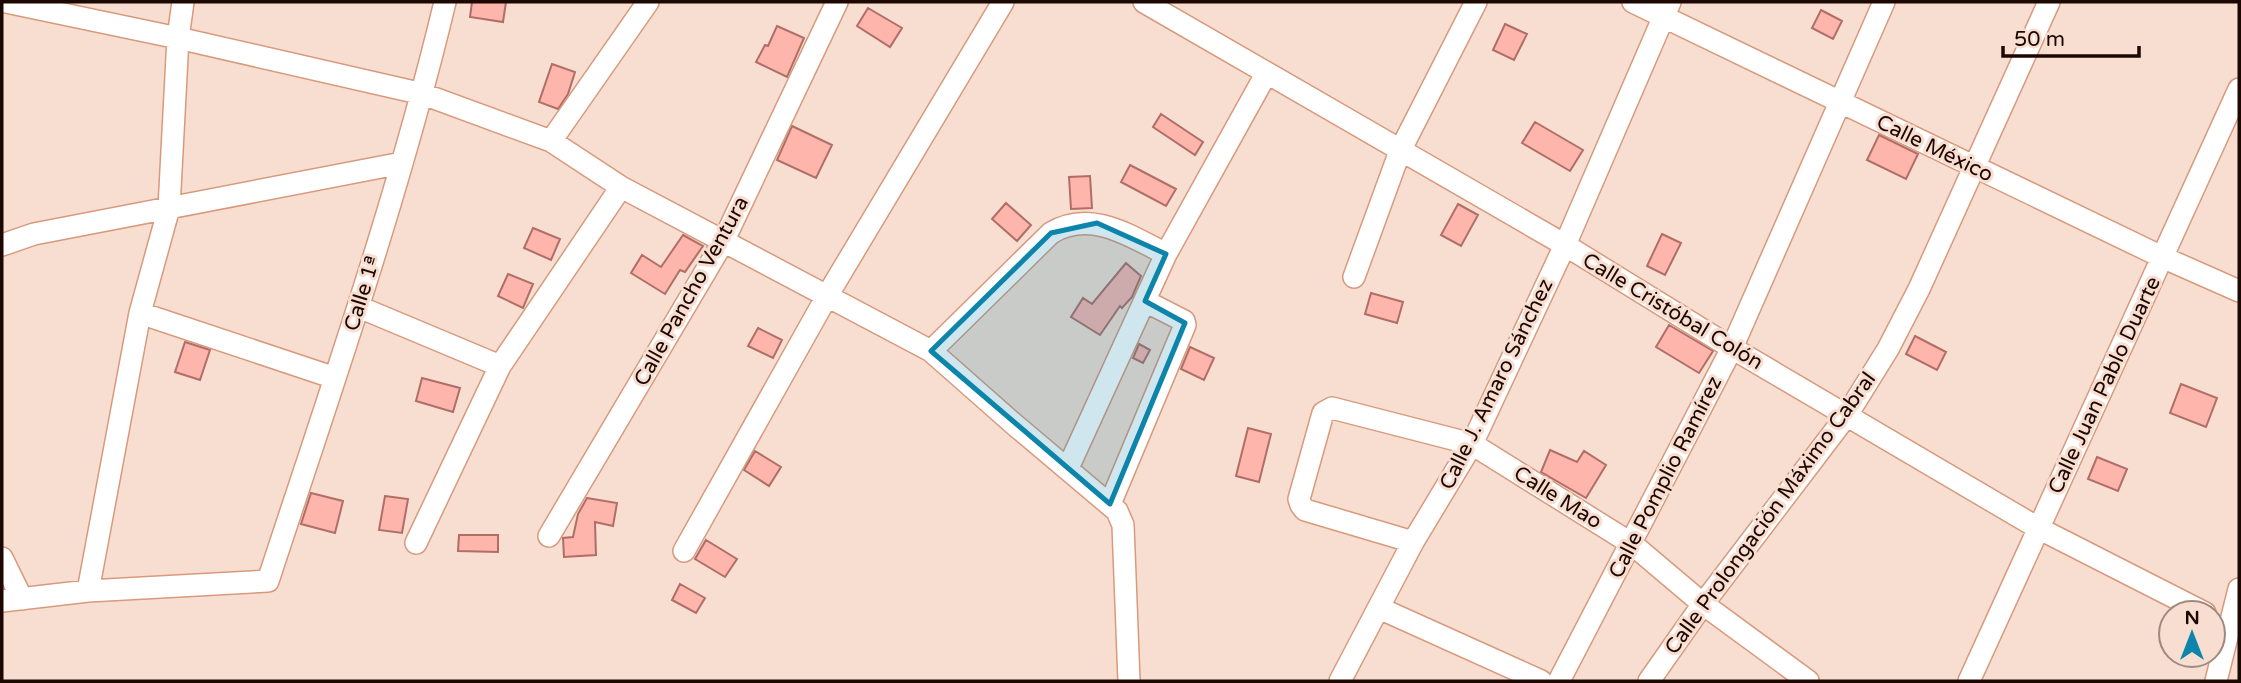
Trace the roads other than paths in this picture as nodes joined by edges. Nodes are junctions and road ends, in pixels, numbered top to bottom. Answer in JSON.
{"nodes":[{"id":1,"x":6,"y":2,"type":"edge"},
{"id":2,"x":183,"y":2,"type":"edge"},
{"id":3,"x":445,"y":2,"type":"edge"},
{"id":4,"x":648,"y":2,"type":"edge"},
{"id":5,"x":837,"y":2,"type":"edge"},
{"id":6,"x":1003,"y":2,"type":"edge"},
{"id":7,"x":1144,"y":2,"type":"edge"},
{"id":8,"x":1476,"y":2,"type":"edge"},
{"id":9,"x":1633,"y":2,"type":"edge"},
{"id":10,"x":1884,"y":2,"type":"edge"},
{"id":11,"x":2049,"y":2,"type":"edge"},
{"id":12,"x":1666,"y":9,"type":"edge"},
{"id":13,"x":178,"y":38,"type":"junction"},
{"id":14,"x":1266,"y":74,"type":"junction"},
{"id":15,"x":2239,"y":89,"type":"edge"},
{"id":16,"x":423,"y":94,"type":"junction"},
{"id":17,"x":1841,"y":102,"type":"junction"},
{"id":18,"x":551,"y":141,"type":"junction"},
{"id":19,"x":1400,"y":150,"type":"junction"},
{"id":20,"x":402,"y":163,"type":"junction"},
{"id":21,"x":1974,"y":166,"type":"junction"},
{"id":22,"x":621,"y":187,"type":"junction"},
{"id":23,"x":169,"y":208,"type":"junction"},
{"id":24,"x":723,"y":242,"type":"junction"},
{"id":25,"x":2,"y":245,"type":"edge"},
{"id":26,"x":1565,"y":245,"type":"junction"},
{"id":27,"x":1166,"y":254,"type":"junction"},
{"id":28,"x":2162,"y":257,"type":"junction"},
{"id":29,"x":1354,"y":277,"type":"dead end"},
{"id":30,"x":2239,"y":290,"type":"edge"},
{"id":31,"x":827,"y":296,"type":"junction"},
{"id":32,"x":1145,"y":301,"type":"junction"},
{"id":33,"x":359,"y":307,"type":"junction"},
{"id":34,"x":140,"y":313,"type":"junction"},
{"id":35,"x":1732,"y":348,"type":"junction"},
{"id":36,"x":932,"y":351,"type":"junction"},
{"id":37,"x":500,"y":366,"type":"junction"},
{"id":38,"x":335,"y":378,"type":"junction"},
{"id":39,"x":1847,"y":415,"type":"junction"},
{"id":40,"x":1472,"y":444,"type":"junction"},
{"id":41,"x":1068,"y":468,"type":"junction"},
{"id":42,"x":1110,"y":504,"type":"junction"},
{"id":43,"x":2038,"y":528,"type":"junction"},
{"id":44,"x":550,"y":536,"type":"dead end"},
{"id":45,"x":1413,"y":542,"type":"junction"},
{"id":46,"x":416,"y":543,"type":"dead end"},
{"id":47,"x":1632,"y":544,"type":"junction"},
{"id":48,"x":684,"y":551,"type":"dead end"},
{"id":49,"x":2,"y":558,"type":"edge"},
{"id":50,"x":2239,"y":589,"type":"edge"},
{"id":51,"x":88,"y":591,"type":"junction"},
{"id":52,"x":2177,"y":599,"type":"edge"},
{"id":53,"x":12,"y":600,"type":"edge"},
{"id":54,"x":1703,"y":604,"type":"junction"},
{"id":55,"x":1378,"y":608,"type":"junction"},
{"id":56,"x":2228,"y":625,"type":"edge"},
{"id":57,"x":1528,"y":679,"type":"edge"},
{"id":58,"x":1129,"y":681,"type":"edge"},
{"id":59,"x":1339,"y":681,"type":"edge"},
{"id":60,"x":1559,"y":681,"type":"edge"},
{"id":61,"x":1648,"y":681,"type":"edge"},
{"id":62,"x":1808,"y":681,"type":"edge"},
{"id":63,"x":1969,"y":681,"type":"edge"},
{"id":64,"x":2216,"y":681,"type":"edge"}],
"edges":[{"from":1,"to":13,"type":"street"},
{"from":2,"to":13,"type":"street"},
{"from":3,"to":16,"type":"street","name":"Calle 1ª"},
{"from":4,"to":18,"type":"street"},
{"from":5,"to":24,"type":"street","name":"Calle Pancho Ventura"},
{"from":6,"to":31,"type":"street"},
{"from":7,"to":14,"type":"street","name":"Calle Cristóbal Colón"},
{"from":8,"to":19,"type":"street"},
{"from":9,"to":12,"type":"street","name":"Calle México"},
{"from":10,"to":17,"type":"street","name":"Calle Pomplio Ramírez"},
{"from":11,"to":21,"type":"street","name":"Calle Prolongación Máximo Cabral"},
{"from":12,"to":17,"type":"street","name":"Calle México"},
{"from":12,"to":26,"type":"street","name":"Calle J. Amaro Sánchez"},
{"from":13,"to":16,"type":"street"},
{"from":13,"to":23,"type":"street"},
{"from":14,"to":19,"type":"street","name":"Calle Cristóbal Colón"},
{"from":14,"to":27,"type":"street"},
{"from":15,"to":28,"type":"street","name":"Calle Juan Pablo Duarte"},
{"from":16,"to":18,"type":"street"},
{"from":16,"to":20,"type":"street","name":"Calle 1ª"},
{"from":17,"to":21,"type":"street","name":"Calle México"},
{"from":17,"to":35,"type":"street","name":"Calle Pomplio Ramírez"},
{"from":18,"to":22,"type":"street"},
{"from":19,"to":26,"type":"street","name":"Calle Cristóbal Colón"},
{"from":19,"to":29,"type":"street"},
{"from":20,"to":23,"type":"street"},
{"from":20,"to":33,"type":"street","name":"Calle 1ª"},
{"from":21,"to":28,"type":"street","name":"Calle México"},
{"from":21,"to":39,"type":"street","name":"Calle Prolongación Máximo Cabral"},
{"from":22,"to":24,"type":"street"},
{"from":22,"to":37,"type":"street"},
{"from":23,"to":25,"type":"street"},
{"from":23,"to":34,"type":"street"},
{"from":24,"to":31,"type":"street"},
{"from":24,"to":44,"type":"street","name":"Calle Pancho Ventura"},
{"from":26,"to":35,"type":"street","name":"Calle Cristóbal Colón"},
{"from":26,"to":40,"type":"street","name":"Calle J. Amaro Sánchez"},
{"from":27,"to":32,"type":"street"},
{"from":27,"to":36,"type":"street"},
{"from":28,"to":30,"type":"street","name":"Calle México"},
{"from":28,"to":43,"type":"street","name":"Calle Juan Pablo Duarte"},
{"from":31,"to":36,"type":"street"},
{"from":31,"to":48,"type":"street"},
{"from":32,"to":41,"type":"street"},
{"from":32,"to":42,"type":"street"},
{"from":33,"to":37,"type":"street"},
{"from":33,"to":38,"type":"street","name":"Calle 1ª"},
{"from":34,"to":38,"type":"street"},
{"from":34,"to":51,"type":"street"},
{"from":35,"to":39,"type":"street","name":"Calle Cristóbal Colón"},
{"from":35,"to":47,"type":"street","name":"Calle Pomplio Ramírez"},
{"from":36,"to":41,"type":"street"},
{"from":37,"to":46,"type":"street"},
{"from":38,"to":51,"type":"street","name":"Calle 1ª"},
{"from":39,"to":43,"type":"street","name":"Calle Cristóbal Colón"},
{"from":39,"to":54,"type":"street","name":"Calle Prolongación Máximo Cabral"},
{"from":40,"to":45,"type":"street","name":"Calle J. Amaro Sánchez"},
{"from":40,"to":45,"type":"street","name":"Calle Mao"},
{"from":40,"to":47,"type":"street","name":"Calle Mao"},
{"from":41,"to":42,"type":"street"},
{"from":42,"to":58,"type":"street"},
{"from":43,"to":52,"type":"street","name":"Calle Cristóbal Colón"},
{"from":43,"to":63,"type":"street","name":"Calle Juan Pablo Duarte"},
{"from":45,"to":55,"type":"street","name":"Calle J. Amaro Sánchez"},
{"from":47,"to":54,"type":"street","name":"Calle Mao"},
{"from":47,"to":60,"type":"street","name":"Calle Pomplio Ramírez"},
{"from":49,"to":53,"type":"street"},
{"from":50,"to":56,"type":"street"},
{"from":51,"to":53,"type":"street"},
{"from":54,"to":61,"type":"street","name":"Calle Prolongación Máximo Cabral"},
{"from":54,"to":62,"type":"street","name":"Calle Mao"},
{"from":55,"to":57,"type":"street"},
{"from":55,"to":59,"type":"street","name":"Calle J. Amaro Sánchez"},
{"from":56,"to":64,"type":"street"}]}
